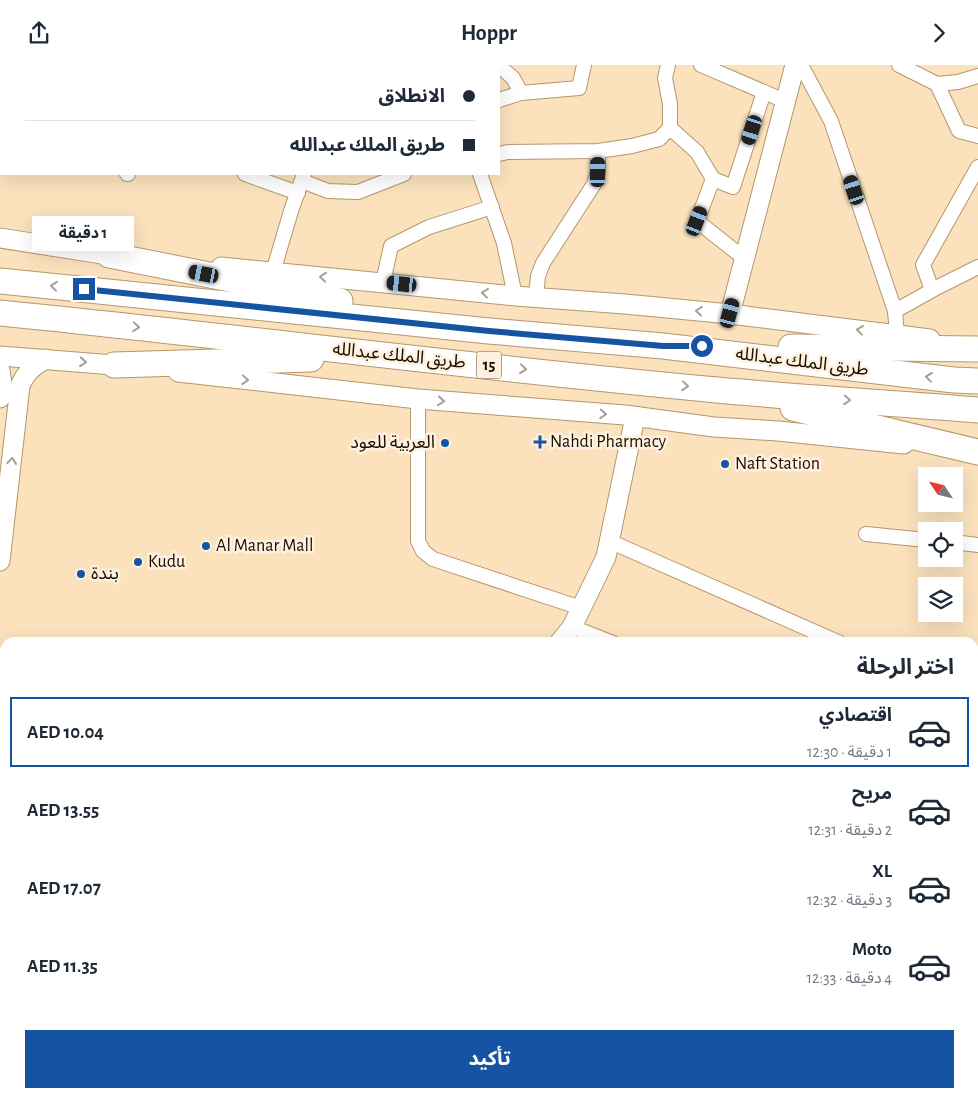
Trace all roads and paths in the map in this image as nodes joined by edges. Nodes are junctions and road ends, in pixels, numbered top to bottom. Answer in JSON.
{"nodes":[{"id":1,"x":584,"y":65,"type":"edge"},
{"id":2,"x":668,"y":65,"type":"edge"},
{"id":3,"x":701,"y":65,"type":"edge"},
{"id":4,"x":795,"y":65,"type":"edge"},
{"id":5,"x":801,"y":65,"type":"edge"},
{"id":6,"x":899,"y":65,"type":"edge"},
{"id":7,"x":500,"y":67,"type":"edge"},
{"id":8,"x":978,"y":76,"type":"edge"},
{"id":9,"x":937,"y":84,"type":"junction"},
{"id":10,"x":764,"y":92,"type":"junction"},
{"id":11,"x":521,"y":93,"type":"junction"},
{"id":12,"x":500,"y":100,"type":"edge"},
{"id":13,"x":785,"y":101,"type":"junction"},
{"id":14,"x":670,"y":128,"type":"junction"},
{"id":15,"x":978,"y":136,"type":"edge"},
{"id":16,"x":598,"y":151,"type":"junction"},
{"id":17,"x":500,"y":154,"type":"edge"},
{"id":18,"x":978,"y":167,"type":"edge"},
{"id":19,"x":252,"y":175,"type":"edge"},
{"id":20,"x":401,"y":175,"type":"edge"},
{"id":21,"x":480,"y":175,"type":"edge"},
{"id":22,"x":713,"y":179,"type":"junction"},
{"id":23,"x":301,"y":182,"type":"edge"},
{"id":24,"x":492,"y":207,"type":"junction"},
{"id":25,"x":0,"y":238,"type":"edge"},
{"id":26,"x":109,"y":255,"type":"junction"},
{"id":27,"x":744,"y":259,"type":"junction"},
{"id":28,"x":978,"y":267,"type":"edge"},
{"id":29,"x":273,"y":272,"type":"junction"},
{"id":30,"x":0,"y":281,"type":"edge"},
{"id":31,"x":383,"y":283,"type":"junction"},
{"id":32,"x":932,"y":291,"type":"junction"},
{"id":33,"x":515,"y":296,"type":"junction"},
{"id":34,"x":536,"y":297,"type":"junction"},
{"id":35,"x":895,"y":311,"type":"junction"},
{"id":36,"x":0,"y":313,"type":"edge"},
{"id":37,"x":730,"y":313,"type":"junction"},
{"id":38,"x":489,"y":331,"type":"junction"},
{"id":39,"x":897,"y":335,"type":"junction"},
{"id":40,"x":663,"y":346,"type":"junction"},
{"id":41,"x":978,"y":347,"type":"edge"},
{"id":42,"x":0,"y":356,"type":"edge"},
{"id":43,"x":396,"y":357,"type":"junction"},
{"id":44,"x":46,"y":359,"type":"junction"},
{"id":45,"x":114,"y":365,"type":"junction"},
{"id":46,"x":0,"y":369,"type":"edge"},
{"id":47,"x":978,"y":381,"type":"edge"},
{"id":48,"x":717,"y":390,"type":"junction"},
{"id":49,"x":0,"y":398,"type":"edge"},
{"id":50,"x":418,"y":399,"type":"junction"},
{"id":51,"x":978,"y":410,"type":"edge"},
{"id":52,"x":636,"y":417,"type":"junction"},
{"id":53,"x":978,"y":452,"type":"edge"},
{"id":54,"x":866,"y":534,"type":"dead end"},
{"id":55,"x":918,"y":539,"type":"edge"},
{"id":56,"x":610,"y":541,"type":"junction"},
{"id":57,"x":963,"y":543,"type":"edge"},
{"id":58,"x":978,"y":545,"type":"edge"},
{"id":59,"x":0,"y":561,"type":"edge"},
{"id":60,"x":581,"y":608,"type":"junction"},
{"id":61,"x":572,"y":627,"type":"junction"},
{"id":62,"x":564,"y":637,"type":"edge"},
{"id":63,"x":598,"y":637,"type":"edge"},
{"id":64,"x":826,"y":637,"type":"edge"}],
"edges":[{"from":1,"to":11,"type":"street"},
{"from":2,"to":14,"type":"street"},
{"from":3,"to":10,"type":"street"},
{"from":4,"to":13,"type":"main road"},
{"from":5,"to":35,"type":"street"},
{"from":6,"to":9,"type":"street"},
{"from":7,"to":11,"type":"street"},
{"from":8,"to":9,"type":"street"},
{"from":9,"to":15,"type":"street"},
{"from":10,"to":13,"type":"street"},
{"from":10,"to":22,"type":"street"},
{"from":11,"to":12,"type":"street"},
{"from":13,"to":27,"type":"main road"},
{"from":14,"to":16,"type":"street"},
{"from":14,"to":22,"type":"street"},
{"from":16,"to":17,"type":"street"},
{"from":16,"to":34,"type":"street"},
{"from":18,"to":32,"type":"street"},
{"from":19,"to":23,"type":"street"},
{"from":20,"to":23,"type":"street"},
{"from":21,"to":24,"type":"street"},
{"from":22,"to":27,"type":"street"},
{"from":23,"to":29,"type":"street"},
{"from":24,"to":31,"type":"street"},
{"from":24,"to":33,"type":"street"},
{"from":25,"to":26,"type":"main road"},
{"from":26,"to":29,"type":"main road"},
{"from":26,"to":38,"type":"highway"},
{"from":27,"to":37,"type":"main road"},
{"from":28,"to":32,"type":"street"},
{"from":31,"to":29,"type":"main road","one_way":true},
{"from":38,"to":30,"type":"highway","name":"طريق الملك عبدالله","number":"15","one_way":true},
{"from":33,"to":31,"type":"main road","one_way":true},
{"from":32,"to":35,"type":"street"},
{"from":33,"to":34,"type":"main road"},
{"from":37,"to":34,"type":"main road","one_way":true},
{"from":35,"to":39,"type":"street"},
{"from":36,"to":43,"type":"highway","name":"طريق الملك عبدالله","number":"15","one_way":true},
{"from":39,"to":37,"type":"main road","one_way":true},
{"from":38,"to":40,"type":"highway","name":"طريق الملك عبدالله","number":"15"},
{"from":39,"to":41,"type":"main road"},
{"from":40,"to":41,"type":"highway"},
{"from":47,"to":40,"type":"highway","name":"طريق الملك عبدالله","number":"15","one_way":true},
{"from":42,"to":44,"type":"main road"},
{"from":43,"to":45,"type":"highway"},
{"from":43,"to":48,"type":"highway","name":"طريق الملك عبدالله","number":"15","one_way":true},
{"from":44,"to":45,"type":"main road","one_way":true},
{"from":59,"to":44,"type":"main road","one_way":true},
{"from":45,"to":50,"type":"main road","one_way":true},
{"from":46,"to":49,"type":"main road"},
{"from":48,"to":51,"type":"highway","name":"طريق الملك عبدالله","number":"15","one_way":true},
{"from":48,"to":53,"type":"highway"},
{"from":50,"to":52,"type":"main road","one_way":true},
{"from":50,"to":60,"type":"street"},
{"from":52,"to":53,"type":"main road"},
{"from":52,"to":56,"type":"main road"},
{"from":54,"to":55,"type":"street"},
{"from":56,"to":60,"type":"main road"},
{"from":56,"to":64,"type":"street"},
{"from":57,"to":58,"type":"street"},
{"from":60,"to":61,"type":"main road"},
{"from":61,"to":62,"type":"main road"},
{"from":61,"to":63,"type":"street"}]}
